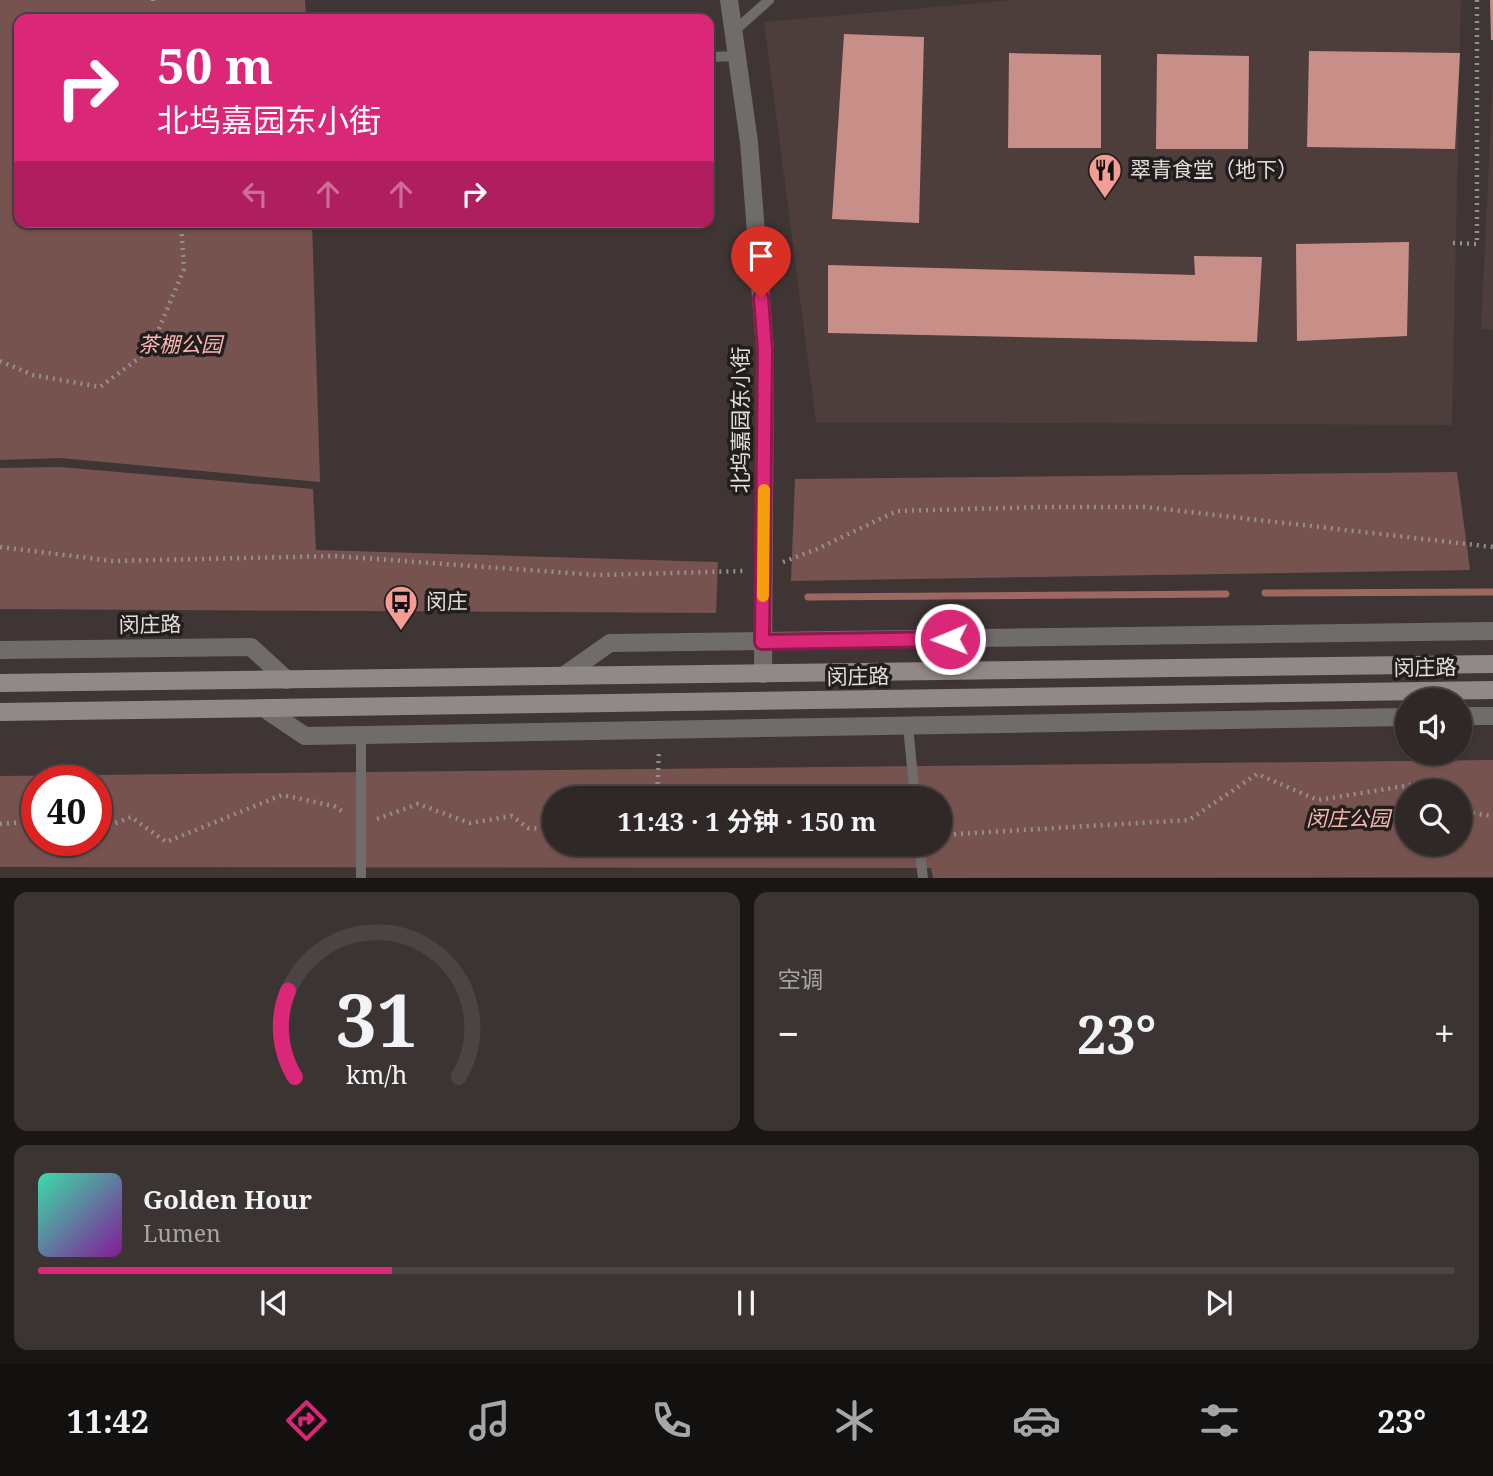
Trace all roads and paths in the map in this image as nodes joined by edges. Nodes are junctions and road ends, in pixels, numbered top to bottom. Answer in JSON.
{"nodes":[{"id":1,"x":729,"y":0,"type":"edge"},
{"id":2,"x":769,"y":0,"type":"edge"},
{"id":3,"x":1477,"y":0,"type":"edge"},
{"id":4,"x":733,"y":32,"type":"junction"},
{"id":5,"x":737,"y":56,"type":"junction"},
{"id":6,"x":714,"y":57,"type":"edge"},
{"id":7,"x":181,"y":228,"type":"edge"},
{"id":8,"x":1453,"y":243,"type":"dead end"},
{"id":9,"x":0,"y":361,"type":"edge"},
{"id":10,"x":0,"y":547,"type":"edge"},
{"id":11,"x":1493,"y":547,"type":"edge"},
{"id":12,"x":763,"y":570,"type":"junction"},
{"id":13,"x":1493,"y":631,"type":"edge"},
{"id":14,"x":762,"y":642,"type":"junction"},
{"id":15,"x":0,"y":650,"type":"edge"},
{"id":16,"x":1493,"y":664,"type":"edge"},
{"id":17,"x":763,"y":674,"type":"junction"},
{"id":18,"x":563,"y":676,"type":"junction"},
{"id":19,"x":287,"y":680,"type":"junction"},
{"id":20,"x":0,"y":684,"type":"edge"},
{"id":21,"x":1493,"y":690,"type":"edge"},
{"id":22,"x":265,"y":709,"type":"junction"},
{"id":23,"x":0,"y":712,"type":"edge"},
{"id":24,"x":1472,"y":716,"type":"edge"},
{"id":25,"x":1493,"y":716,"type":"edge"},
{"id":26,"x":1395,"y":717,"type":"edge"},
{"id":27,"x":908,"y":726,"type":"junction"},
{"id":28,"x":361,"y":735,"type":"junction"},
{"id":29,"x":671,"y":749,"type":"dead end"},
{"id":30,"x":657,"y":786,"type":"edge"},
{"id":31,"x":914,"y":786,"type":"edge"},
{"id":32,"x":1395,"y":788,"type":"edge"},
{"id":33,"x":1472,"y":813,"type":"edge"},
{"id":34,"x":1493,"y":816,"type":"edge"},
{"id":35,"x":21,"y":822,"type":"edge"},
{"id":36,"x":0,"y":824,"type":"edge"},
{"id":37,"x":112,"y":825,"type":"edge"},
{"id":38,"x":361,"y":825,"type":"junction"},
{"id":39,"x":542,"y":829,"type":"edge"},
{"id":40,"x":952,"y":834,"type":"edge"},
{"id":41,"x":920,"y":856,"type":"edge"},
{"id":42,"x":361,"y":877,"type":"edge"},
{"id":43,"x":923,"y":877,"type":"edge"}],
"edges":[{"from":1,"to":4,"type":"street","name":"北坞嘉园东小街"},
{"from":2,"to":4,"type":"lane"},
{"from":3,"to":8,"type":"path"},
{"from":4,"to":5,"type":"street","name":"北坞嘉园东小街"},
{"from":5,"to":6,"type":"lane"},
{"from":5,"to":12,"type":"street","name":"北坞嘉园东小街"},
{"from":7,"to":9,"type":"path"},
{"from":10,"to":12,"type":"path"},
{"from":11,"to":12,"type":"path"},
{"from":12,"to":14,"type":"street","name":"北坞嘉园东小街"},
{"from":13,"to":14,"type":"street","name":"闵庄路"},
{"from":14,"to":17,"type":"street","name":"北坞嘉园东小街"},
{"from":14,"to":18,"type":"street","name":"闵庄路"},
{"from":15,"to":19,"type":"street","name":"闵庄路"},
{"from":16,"to":17,"type":"main road","name":"闵庄路"},
{"from":17,"to":18,"type":"main road","name":"闵庄路"},
{"from":18,"to":19,"type":"main road","name":"闵庄路"},
{"from":19,"to":20,"type":"main road","name":"闵庄路"},
{"from":21,"to":22,"type":"main road","name":"闵庄路"},
{"from":22,"to":23,"type":"main road","name":"闵庄路"},
{"from":22,"to":28,"type":"street"},
{"from":24,"to":25,"type":"street"},
{"from":26,"to":27,"type":"street"},
{"from":27,"to":28,"type":"street"},
{"from":27,"to":31,"type":"lane"},
{"from":28,"to":38,"type":"lane"},
{"from":29,"to":30,"type":"path"},
{"from":32,"to":40,"type":"path"},
{"from":33,"to":34,"type":"path"},
{"from":35,"to":36,"type":"path"},
{"from":37,"to":38,"type":"path"},
{"from":38,"to":39,"type":"path"},
{"from":38,"to":42,"type":"lane"},
{"from":41,"to":43,"type":"lane"}]}
